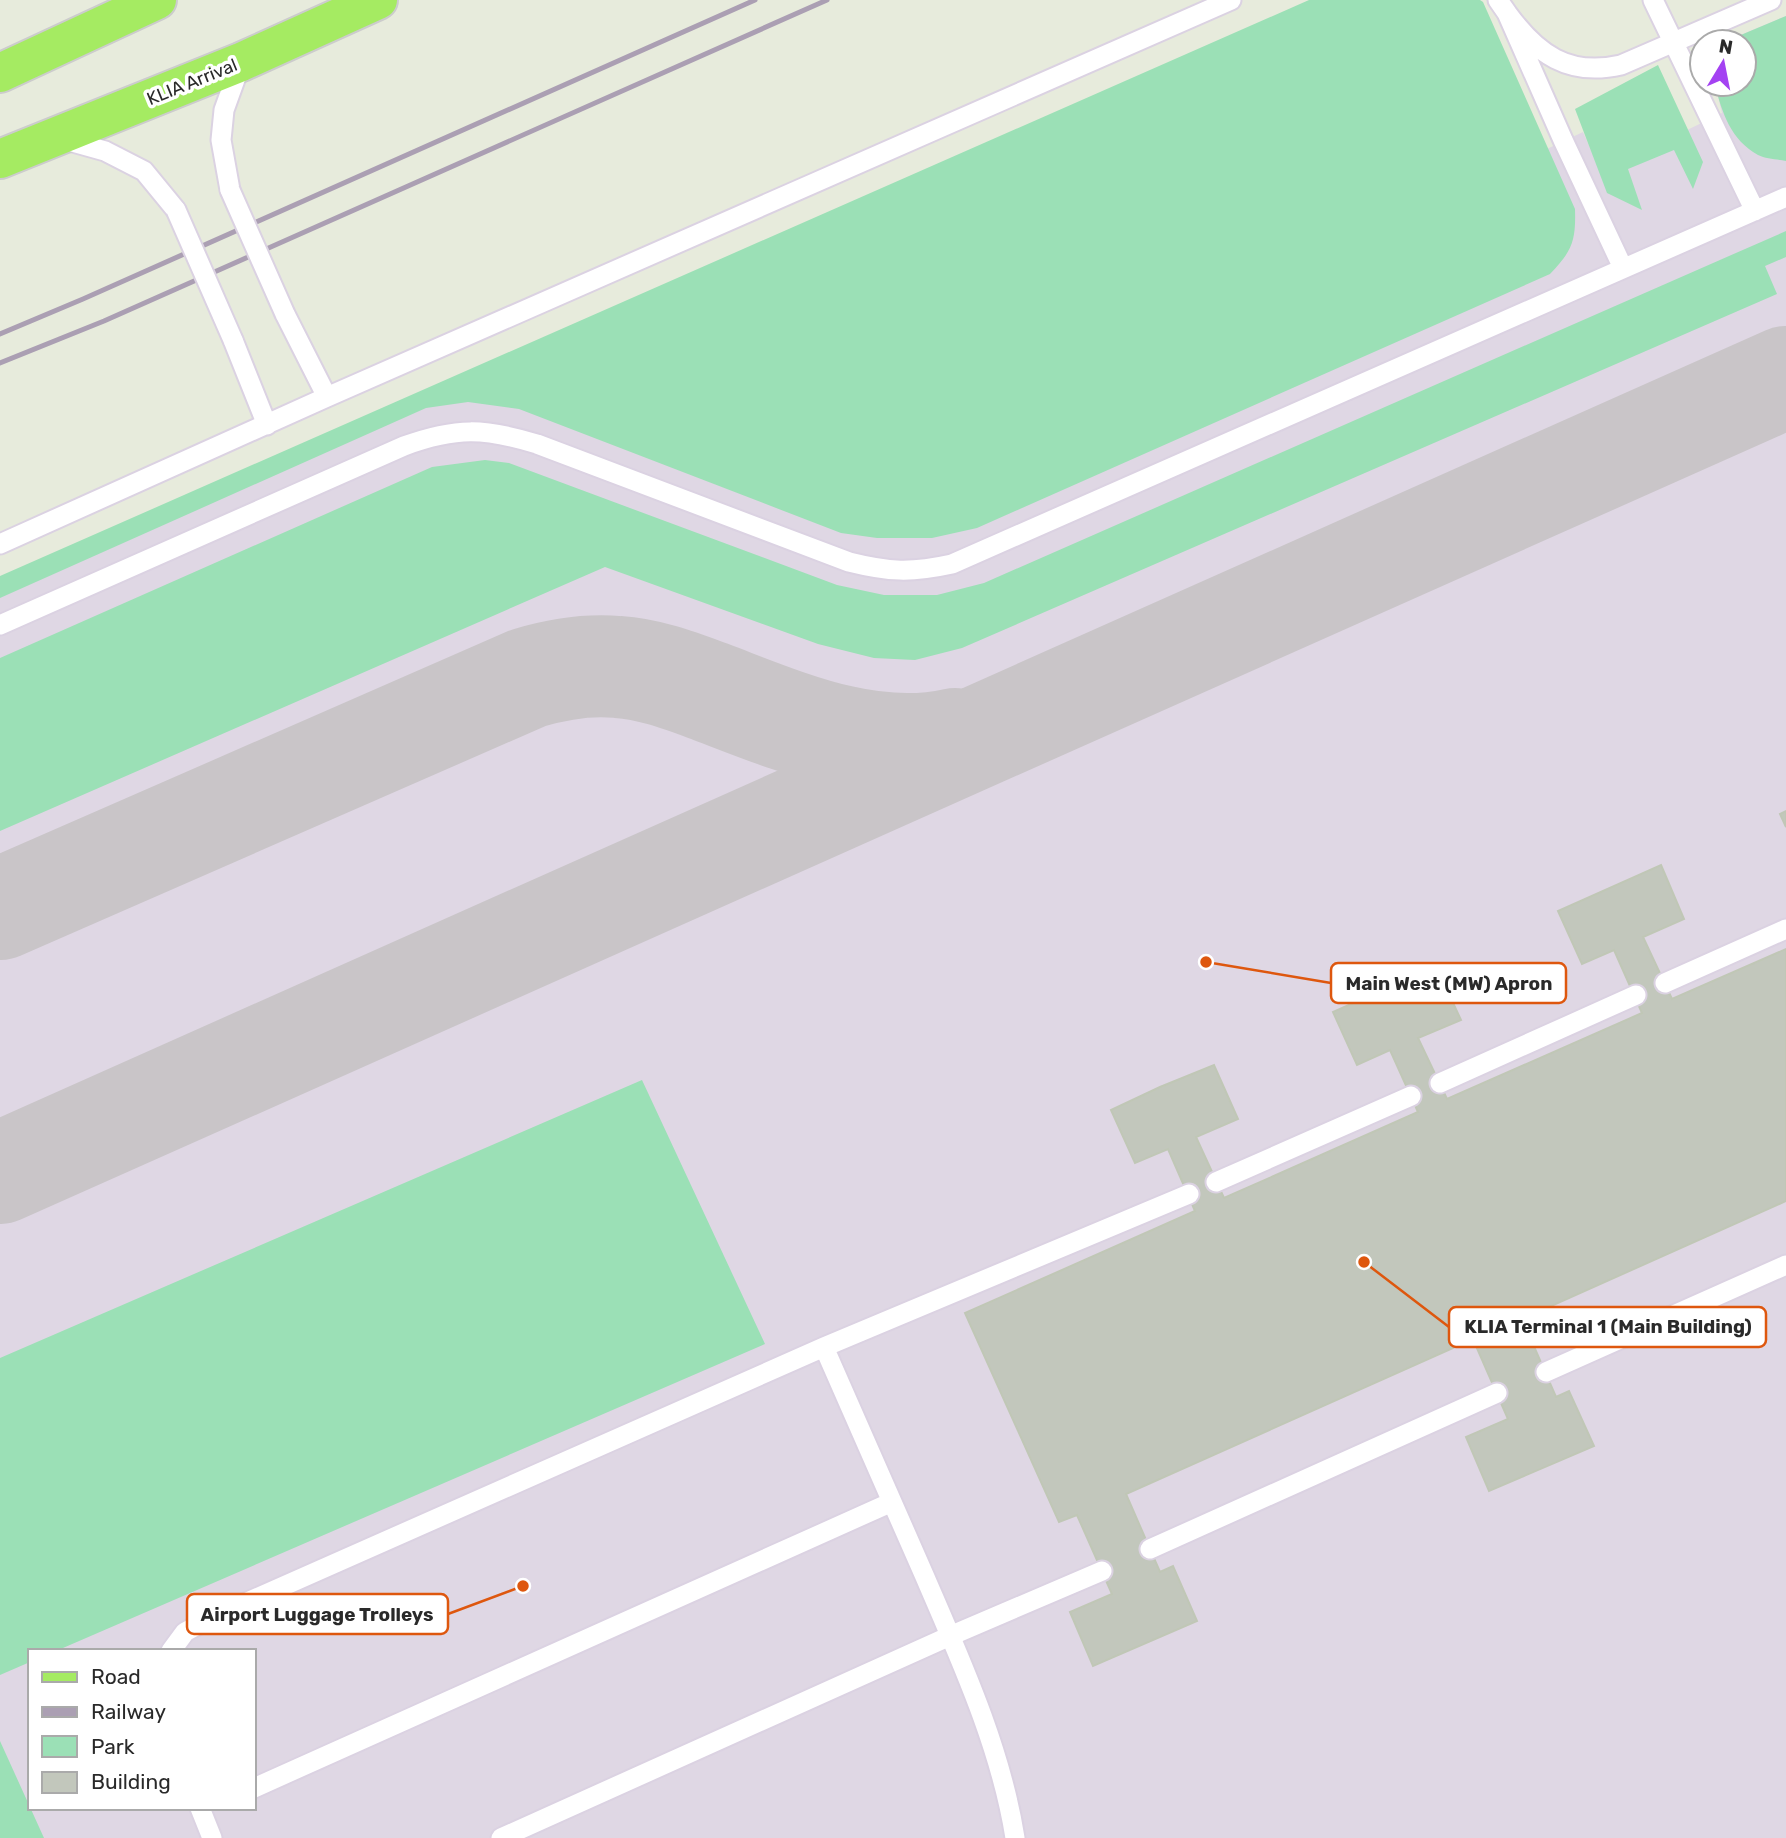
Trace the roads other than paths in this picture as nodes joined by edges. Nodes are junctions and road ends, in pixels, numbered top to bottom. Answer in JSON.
{"nodes":[{"id":1,"x":157,"y":0,"type":"edge"},
{"id":2,"x":378,"y":0,"type":"edge"},
{"id":3,"x":1231,"y":0,"type":"edge"},
{"id":4,"x":1653,"y":0,"type":"edge"},
{"id":5,"x":1771,"y":0,"type":"edge"},
{"id":6,"x":1502,"y":7,"type":"edge"},
{"id":7,"x":1674,"y":43,"type":"junction"},
{"id":8,"x":241,"y":62,"type":"junction"},
{"id":9,"x":0,"y":74,"type":"edge"},
{"id":10,"x":56,"y":137,"type":"junction"},
{"id":11,"x":2,"y":159,"type":"edge"},
{"id":12,"x":1786,"y":197,"type":"edge"},
{"id":13,"x":1755,"y":211,"type":"junction"},
{"id":14,"x":1623,"y":268,"type":"junction"},
{"id":15,"x":327,"y":397,"type":"junction"},
{"id":16,"x":267,"y":425,"type":"junction"},
{"id":17,"x":0,"y":544,"type":"edge"},
{"id":18,"x":0,"y":625,"type":"edge"},
{"id":19,"x":1786,"y":929,"type":"edge"},
{"id":20,"x":1665,"y":983,"type":"dead end"},
{"id":21,"x":1636,"y":995,"type":"dead end"},
{"id":22,"x":1440,"y":1083,"type":"dead end"},
{"id":23,"x":1411,"y":1096,"type":"dead end"},
{"id":24,"x":1216,"y":1182,"type":"dead end"},
{"id":25,"x":1189,"y":1194,"type":"dead end"},
{"id":26,"x":1786,"y":1265,"type":"edge"},
{"id":27,"x":824,"y":1348,"type":"junction"},
{"id":28,"x":1546,"y":1372,"type":"dead end"},
{"id":29,"x":1497,"y":1393,"type":"dead end"},
{"id":30,"x":892,"y":1502,"type":"junction"},
{"id":31,"x":1150,"y":1549,"type":"dead end"},
{"id":32,"x":1102,"y":1571,"type":"dead end"},
{"id":33,"x":950,"y":1636,"type":"junction"},
{"id":34,"x":172,"y":1649,"type":"edge"},
{"id":35,"x":256,"y":1787,"type":"edge"},
{"id":36,"x":203,"y":1810,"type":"edge"},
{"id":37,"x":212,"y":1838,"type":"edge"},
{"id":38,"x":501,"y":1838,"type":"edge"},
{"id":39,"x":1016,"y":1838,"type":"edge"}],
"edges":[{"from":1,"to":9,"type":"main road"},
{"from":2,"to":8,"type":"main road","name":"KLIA Arrival"},
{"from":3,"to":15,"type":"lane"},
{"from":4,"to":7,"type":"lane"},
{"from":5,"to":7,"type":"lane"},
{"from":6,"to":7,"type":"lane"},
{"from":6,"to":14,"type":"lane"},
{"from":7,"to":13,"type":"lane"},
{"from":8,"to":10,"type":"main road","name":"KLIA Arrival"},
{"from":8,"to":15,"type":"lane","bridge":true},
{"from":10,"to":11,"type":"main road","name":"KLIA Arrival"},
{"from":10,"to":16,"type":"lane","bridge":true},
{"from":12,"to":13,"type":"lane"},
{"from":13,"to":14,"type":"lane"},
{"from":14,"to":18,"type":"lane"},
{"from":15,"to":16,"type":"lane"},
{"from":16,"to":17,"type":"lane"},
{"from":19,"to":20,"type":"lane"},
{"from":21,"to":22,"type":"lane"},
{"from":23,"to":24,"type":"lane"},
{"from":25,"to":27,"type":"lane"},
{"from":26,"to":28,"type":"lane"},
{"from":27,"to":30,"type":"lane"},
{"from":27,"to":34,"type":"lane"},
{"from":29,"to":31,"type":"lane"},
{"from":30,"to":33,"type":"lane"},
{"from":30,"to":35,"type":"lane"},
{"from":32,"to":33,"type":"lane"},
{"from":33,"to":38,"type":"lane"},
{"from":33,"to":39,"type":"lane"},
{"from":36,"to":37,"type":"lane"}]}
